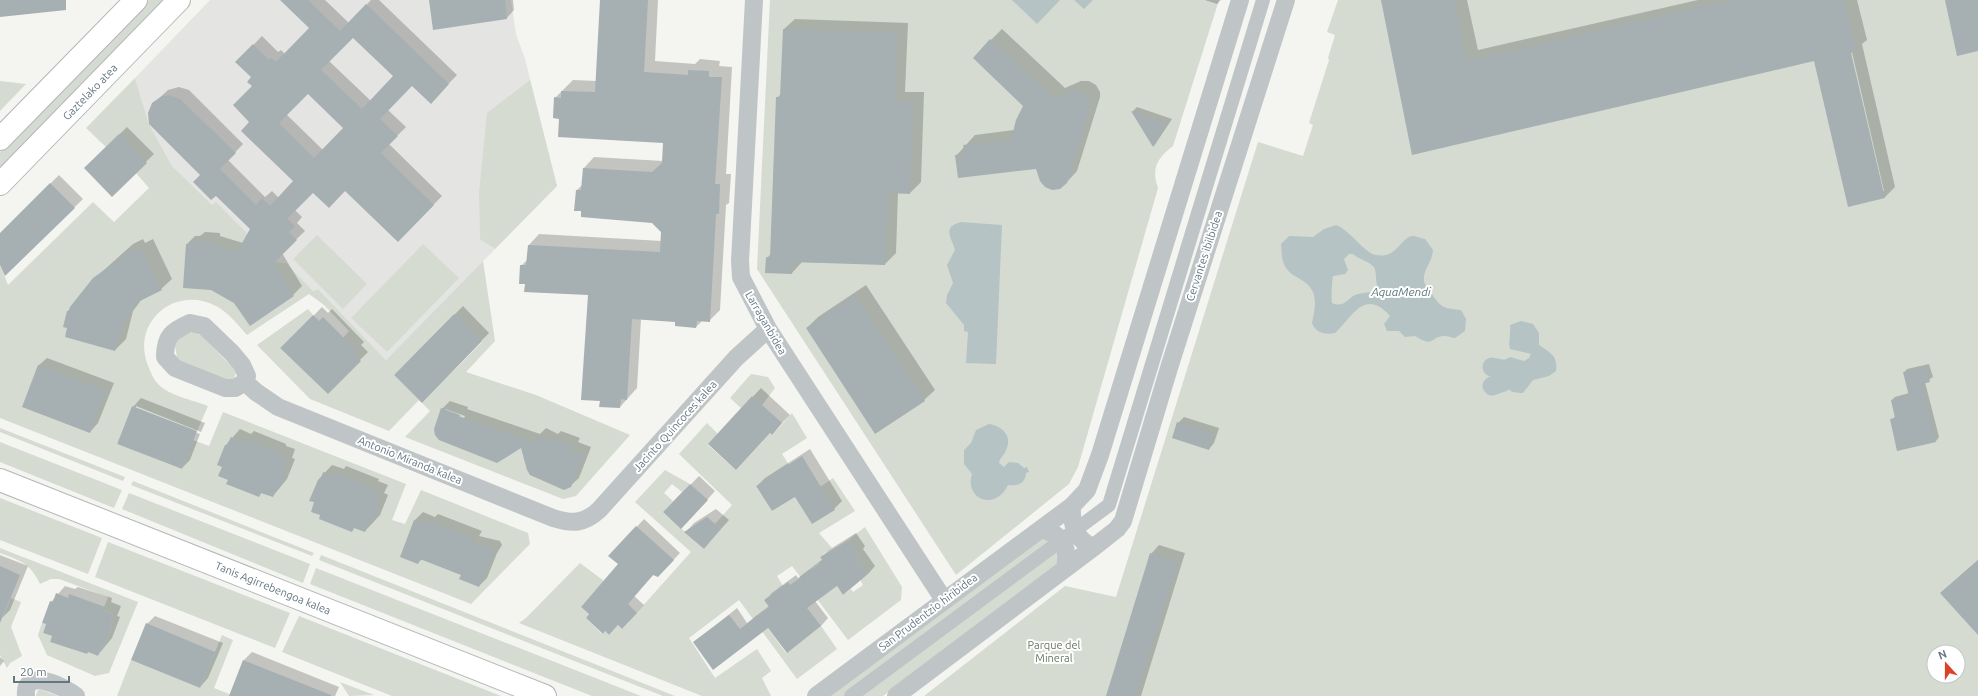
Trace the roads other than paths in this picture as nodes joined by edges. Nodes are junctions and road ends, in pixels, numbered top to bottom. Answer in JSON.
{"nodes":[{"id":1,"x":136,"y":0,"type":"edge"},
{"id":2,"x":179,"y":0,"type":"edge"},
{"id":3,"x":754,"y":0,"type":"edge"},
{"id":4,"x":1240,"y":0,"type":"edge"},
{"id":5,"x":1263,"y":0,"type":"edge"},
{"id":6,"x":1286,"y":0,"type":"edge"},
{"id":7,"x":0,"y":139,"type":"edge"},
{"id":8,"x":0,"y":184,"type":"edge"},
{"id":9,"x":768,"y":329,"type":"junction"},
{"id":10,"x":245,"y":382,"type":"dead end"},
{"id":11,"x":0,"y":480,"type":"edge"},
{"id":12,"x":1109,"y":505,"type":"joint"},
{"id":13,"x":1072,"y":506,"type":"junction"},
{"id":14,"x":581,"y":522,"type":"joint"},
{"id":15,"x":1041,"y":528,"type":"junction"},
{"id":16,"x":1068,"y":535,"type":"junction"},
{"id":17,"x":1094,"y":547,"type":"junction"},
{"id":18,"x":1065,"y":569,"type":"junction"},
{"id":19,"x":944,"y":600,"type":"junction"},
{"id":20,"x":26,"y":696,"type":"edge"},
{"id":21,"x":76,"y":696,"type":"edge"},
{"id":22,"x":545,"y":696,"type":"edge"},
{"id":23,"x":816,"y":696,"type":"edge"},
{"id":24,"x":852,"y":696,"type":"edge"},
{"id":25,"x":896,"y":696,"type":"edge"}],
"edges":[{"from":1,"to":7,"type":"main road"},
{"from":2,"to":8,"type":"main road","name":"Gaztelako atea"},
{"from":3,"to":9,"type":"street","name":"Larraganbidea"},
{"from":4,"to":13,"type":"street"},
{"from":5,"to":12,"type":"street","name":"Cervantes ibilbidea"},
{"from":6,"to":17,"type":"street","name":"Cervantes ibilbidea"},
{"from":9,"to":14,"type":"street","name":"Jacinto Quincoces kalea"},
{"from":9,"to":19,"type":"street","name":"Larraganbidea"},
{"from":10,"to":14,"type":"street","name":"Antonio Miranda kalea"},
{"from":11,"to":22,"type":"main road","name":"Tanis Agirrebengoa kalea"},
{"from":12,"to":16,"type":"street","name":"San Prudentzio hiribidea"},
{"from":13,"to":15,"type":"street","name":"San Prudentzio hiribidea"},
{"from":13,"to":16,"type":"street"},
{"from":15,"to":16,"type":"street"},
{"from":15,"to":19,"type":"street","name":"San Prudentzio hiribidea"},
{"from":16,"to":17,"type":"street"},
{"from":16,"to":18,"type":"street"},
{"from":16,"to":24,"type":"street","name":"San Prudentzio hiribidea"},
{"from":17,"to":18,"type":"street"},
{"from":18,"to":25,"type":"street"},
{"from":19,"to":23,"type":"street","name":"San Prudentzio hiribidea"},
{"from":20,"to":21,"type":"street"}]}
